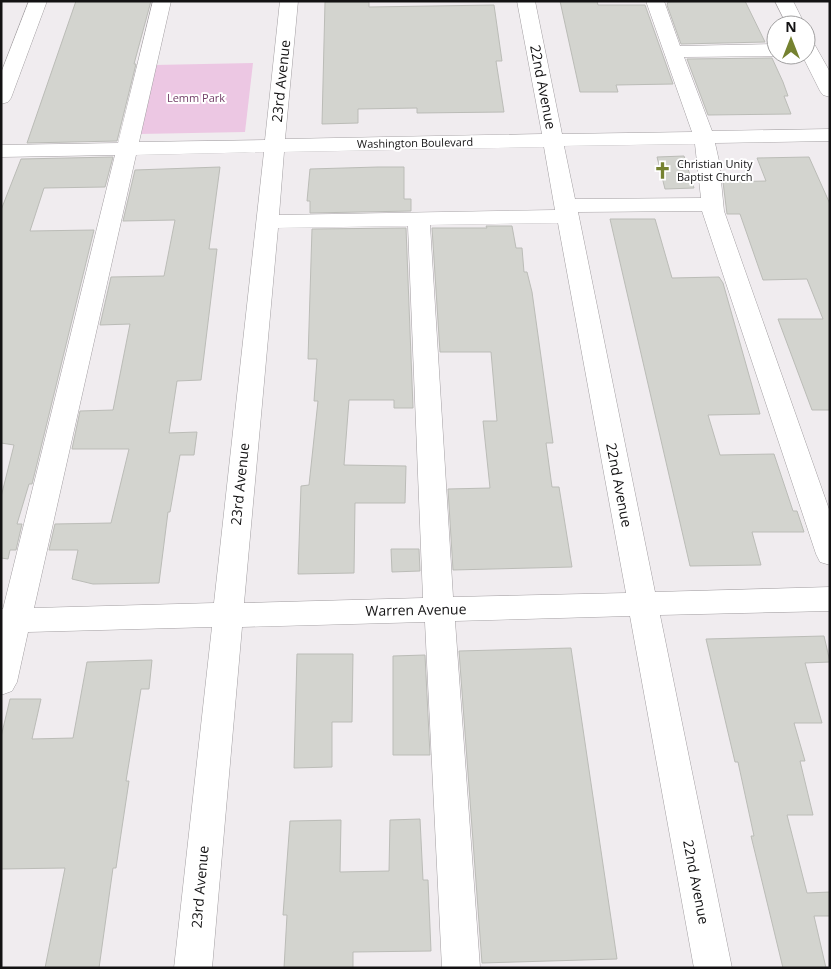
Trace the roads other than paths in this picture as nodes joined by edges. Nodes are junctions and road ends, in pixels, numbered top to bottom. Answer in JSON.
{"nodes":[{"id":1,"x":38,"y":1,"type":"edge"},
{"id":2,"x":162,"y":1,"type":"edge"},
{"id":3,"x":289,"y":1,"type":"edge"},
{"id":4,"x":526,"y":1,"type":"edge"},
{"id":5,"x":655,"y":1,"type":"edge"},
{"id":6,"x":784,"y":1,"type":"edge"},
{"id":7,"x":791,"y":15,"type":"edge"},
{"id":8,"x":816,"y":48,"type":"edge"},
{"id":9,"x":830,"y":49,"type":"edge"},
{"id":10,"x":766,"y":50,"type":"edge"},
{"id":11,"x":673,"y":52,"type":"junction"},
{"id":12,"x":816,"y":65,"type":"edge"},
{"id":13,"x":830,"y":91,"type":"edge"},
{"id":14,"x":1,"y":98,"type":"edge"},
{"id":15,"x":830,"y":135,"type":"edge"},
{"id":16,"x":704,"y":138,"type":"junction"},
{"id":17,"x":553,"y":141,"type":"junction"},
{"id":18,"x":274,"y":146,"type":"junction"},
{"id":19,"x":128,"y":149,"type":"junction"},
{"id":20,"x":1,"y":152,"type":"edge"},
{"id":21,"x":712,"y":204,"type":"junction"},
{"id":22,"x":567,"y":211,"type":"junction"},
{"id":23,"x":419,"y":219,"type":"junction"},
{"id":24,"x":266,"y":222,"type":"junction"},
{"id":25,"x":830,"y":554,"type":"edge"},
{"id":26,"x":830,"y":599,"type":"edge"},
{"id":27,"x":642,"y":604,"type":"junction"},
{"id":28,"x":439,"y":610,"type":"junction"},
{"id":29,"x":226,"y":616,"type":"junction"},
{"id":30,"x":9,"y":621,"type":"edge"},
{"id":31,"x":1,"y":682,"type":"edge"},
{"id":32,"x":192,"y":968,"type":"edge"},
{"id":33,"x":461,"y":968,"type":"edge"},
{"id":34,"x":713,"y":968,"type":"edge"}],
"edges":[{"from":1,"to":14,"type":"street"},
{"from":2,"to":19,"type":"street"},
{"from":3,"to":18,"type":"street","name":"23rd Avenue"},
{"from":4,"to":17,"type":"street","name":"22nd Avenue"},
{"from":5,"to":11,"type":"street"},
{"from":6,"to":7,"type":"street"},
{"from":8,"to":9,"type":"street"},
{"from":10,"to":11,"type":"street"},
{"from":11,"to":16,"type":"street"},
{"from":12,"to":13,"type":"street"},
{"from":15,"to":16,"type":"street","name":"Washington Boulevard"},
{"from":16,"to":17,"type":"street","name":"Washington Boulevard"},
{"from":16,"to":21,"type":"street"},
{"from":17,"to":18,"type":"street","name":"Washington Boulevard"},
{"from":17,"to":22,"type":"street","name":"22nd Avenue"},
{"from":18,"to":19,"type":"street","name":"Washington Boulevard"},
{"from":18,"to":24,"type":"street","name":"23rd Avenue"},
{"from":19,"to":20,"type":"street","name":"Washington Boulevard"},
{"from":19,"to":30,"type":"street"},
{"from":21,"to":22,"type":"street"},
{"from":21,"to":25,"type":"street"},
{"from":22,"to":23,"type":"street"},
{"from":22,"to":27,"type":"street","name":"22nd Avenue"},
{"from":23,"to":24,"type":"street"},
{"from":23,"to":28,"type":"street"},
{"from":24,"to":29,"type":"street","name":"23rd Avenue"},
{"from":26,"to":27,"type":"street","name":"Warren Avenue"},
{"from":27,"to":28,"type":"street","name":"Warren Avenue"},
{"from":27,"to":34,"type":"street","name":"22nd Avenue"},
{"from":28,"to":29,"type":"street","name":"Warren Avenue"},
{"from":28,"to":33,"type":"street"},
{"from":29,"to":30,"type":"street","name":"Warren Avenue"},
{"from":29,"to":32,"type":"street","name":"23rd Avenue"},
{"from":30,"to":31,"type":"street"}]}
